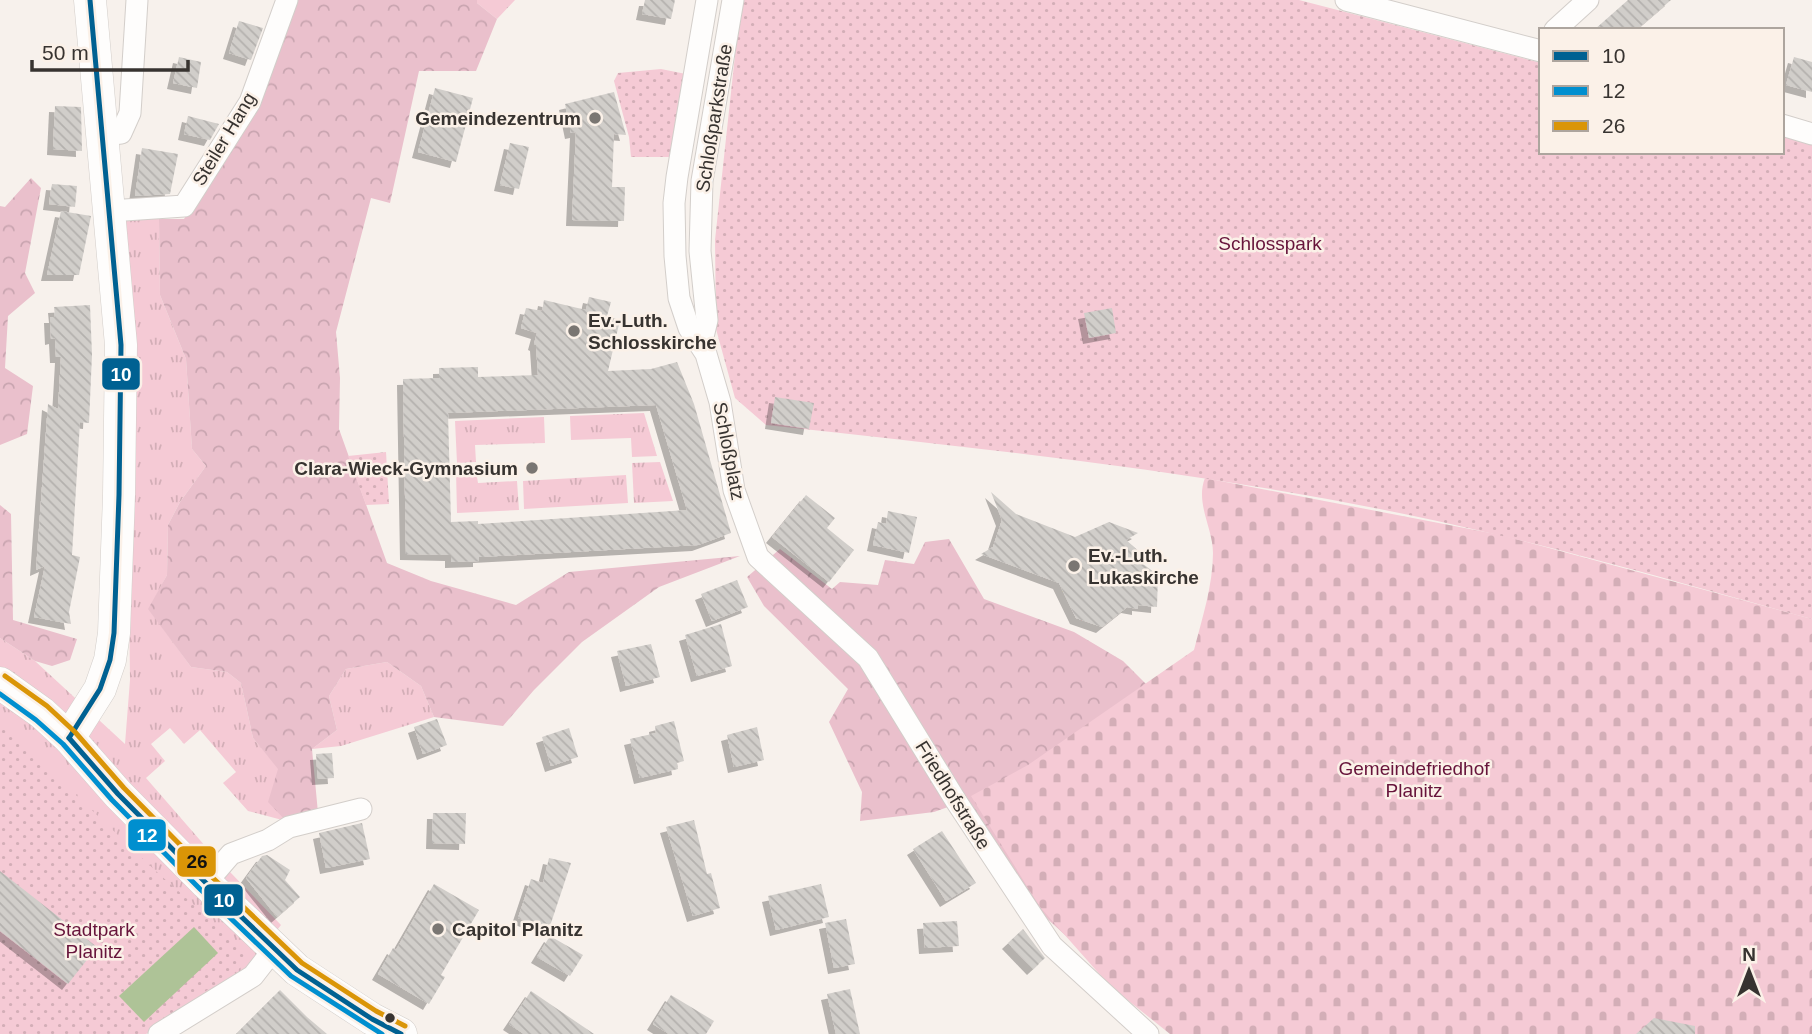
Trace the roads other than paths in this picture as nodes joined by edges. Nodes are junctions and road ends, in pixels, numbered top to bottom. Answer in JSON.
{"nodes":[{"id":1,"x":90,"y":0,"type":"edge"},
{"id":2,"x":137,"y":0,"type":"edge"},
{"id":3,"x":287,"y":0,"type":"edge"},
{"id":4,"x":708,"y":0,"type":"edge"},
{"id":5,"x":733,"y":0,"type":"edge"},
{"id":6,"x":1346,"y":0,"type":"edge"},
{"id":7,"x":1588,"y":0,"type":"edge"},
{"id":8,"x":1557,"y":28,"type":"edge"},
{"id":9,"x":1538,"y":47,"type":"edge"},
{"id":10,"x":1784,"y":126,"type":"edge"},
{"id":11,"x":1812,"y":134,"type":"edge"},
{"id":12,"x":104,"y":135,"type":"junction"},
{"id":13,"x":110,"y":211,"type":"junction"},
{"id":14,"x":701,"y":345,"type":"junction"},
{"id":15,"x":758,"y":557,"type":"joint"},
{"id":16,"x":0,"y":683,"type":"edge"},
{"id":17,"x":69,"y":738,"type":"junction"},
{"id":18,"x":361,"y":809,"type":"dead end"},
{"id":19,"x":205,"y":883,"type":"junction"},
{"id":20,"x":274,"y":949,"type":"junction"},
{"id":21,"x":159,"y":1034,"type":"edge"},
{"id":22,"x":401,"y":1034,"type":"edge"},
{"id":23,"x":1148,"y":1034,"type":"edge"}],
"edges":[{"from":1,"to":12,"type":"main road"},
{"from":2,"to":12,"type":"street"},
{"from":3,"to":13,"type":"street","name":"Steiler Hang"},
{"from":4,"to":14,"type":"street","name":"Schloßparkstraße"},
{"from":5,"to":14,"type":"street","name":"Schloßparkstraße"},
{"from":6,"to":9,"type":"street"},
{"from":7,"to":8,"type":"street"},
{"from":10,"to":11,"type":"street"},
{"from":12,"to":13,"type":"main road"},
{"from":13,"to":17,"type":"main road"},
{"from":14,"to":15,"type":"street","name":"Schloßplatz"},
{"from":15,"to":23,"type":"street","name":"Friedhofstraße"},
{"from":16,"to":17,"type":"main road"},
{"from":17,"to":19,"type":"main road"},
{"from":18,"to":19,"type":"street"},
{"from":19,"to":20,"type":"main road"},
{"from":20,"to":21,"type":"street"},
{"from":20,"to":22,"type":"main road"}]}
